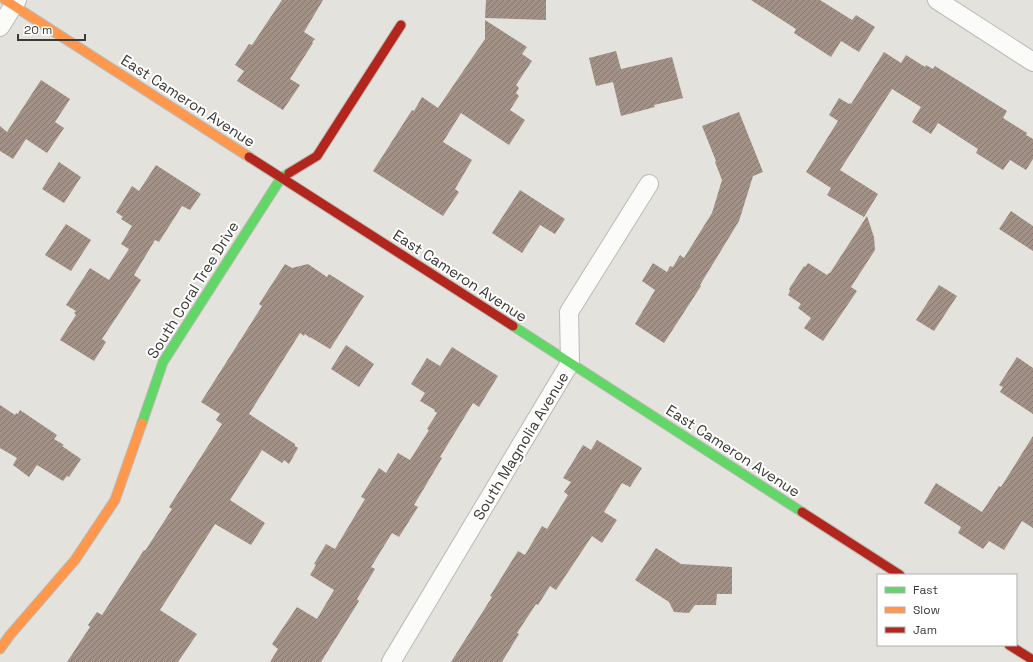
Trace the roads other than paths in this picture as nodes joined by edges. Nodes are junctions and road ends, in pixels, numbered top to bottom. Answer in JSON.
{"nodes":[{"id":1,"x":936,"y":0,"type":"edge"},
{"id":2,"x":12,"y":2,"type":"edge"},
{"id":3,"x":401,"y":25,"type":"dead end"},
{"id":4,"x":0,"y":26,"type":"edge"},
{"id":5,"x":1033,"y":62,"type":"edge"},
{"id":6,"x":280,"y":178,"type":"junction"},
{"id":7,"x":650,"y":184,"type":"dead end"},
{"id":8,"x":570,"y":363,"type":"junction"},
{"id":9,"x":898,"y":574,"type":"edge"},
{"id":10,"x":1011,"y":646,"type":"edge"},
{"id":11,"x":0,"y":649,"type":"edge"},
{"id":12,"x":1030,"y":657,"type":"edge"},
{"id":13,"x":391,"y":662,"type":"edge"}],
"edges":[{"from":1,"to":5,"type":"street"},
{"from":2,"to":4,"type":"street"},
{"from":2,"to":6,"type":"main road","name":"East Cameron Avenue"},
{"from":3,"to":6,"type":"main road","name":"South Coral Tree Drive"},
{"from":6,"to":8,"type":"main road","name":"East Cameron Avenue"},
{"from":6,"to":11,"type":"main road","name":"South Coral Tree Drive"},
{"from":7,"to":8,"type":"street","name":"South Magnolia Avenue"},
{"from":8,"to":9,"type":"main road","name":"East Cameron Avenue"},
{"from":8,"to":13,"type":"street","name":"South Magnolia Avenue"},
{"from":10,"to":12,"type":"main road"}]}
